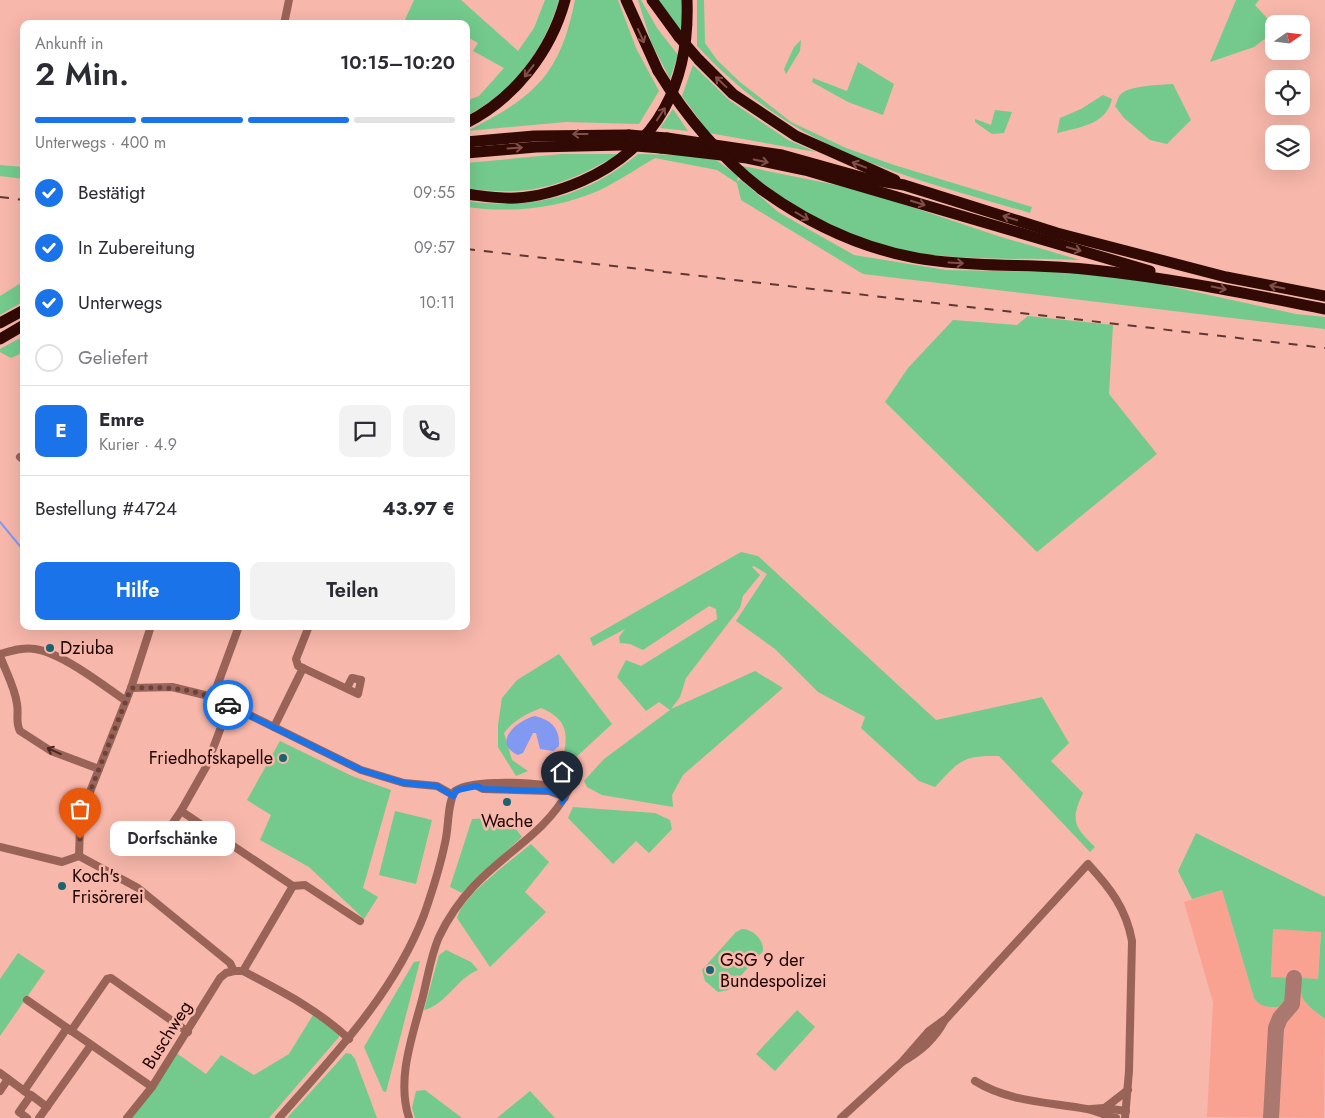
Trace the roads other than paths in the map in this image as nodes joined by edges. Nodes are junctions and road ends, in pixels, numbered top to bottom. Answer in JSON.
{"nodes":[{"id":1,"x":289,"y":0,"type":"edge"},
{"id":2,"x":565,"y":0,"type":"edge"},
{"id":3,"x":626,"y":0,"type":"edge"},
{"id":4,"x":652,"y":0,"type":"edge"},
{"id":5,"x":687,"y":0,"type":"edge"},
{"id":6,"x":285,"y":20,"type":"edge"},
{"id":7,"x":470,"y":121,"type":"edge"},
{"id":8,"x":626,"y":140,"type":"junction"},
{"id":9,"x":470,"y":142,"type":"edge"},
{"id":10,"x":470,"y":153,"type":"edge"},
{"id":11,"x":904,"y":185,"type":"junction"},
{"id":12,"x":470,"y":194,"type":"edge"},
{"id":13,"x":1171,"y":279,"type":"junction"},
{"id":14,"x":1325,"y":296,"type":"edge"},
{"id":15,"x":1325,"y":309,"type":"edge"},
{"id":16,"x":20,"y":312,"type":"edge"},
{"id":17,"x":0,"y":323,"type":"edge"},
{"id":18,"x":20,"y":327,"type":"edge"},
{"id":19,"x":0,"y":339,"type":"edge"},
{"id":20,"x":150,"y":630,"type":"edge"},
{"id":21,"x":238,"y":630,"type":"edge"},
{"id":22,"x":307,"y":630,"type":"edge"},
{"id":23,"x":0,"y":655,"type":"edge"},
{"id":24,"x":303,"y":668,"type":"junction"},
{"id":25,"x":131,"y":688,"type":"junction"},
{"id":26,"x":347,"y":688,"type":"dead end"},
{"id":27,"x":213,"y":697,"type":"junction"},
{"id":28,"x":126,"y":701,"type":"junction"},
{"id":29,"x":230,"y":706,"type":"junction"},
{"id":30,"x":274,"y":727,"type":"junction"},
{"id":31,"x":99,"y":769,"type":"junction"},
{"id":32,"x":453,"y":796,"type":"junction"},
{"id":33,"x":181,"y":811,"type":"junction"},
{"id":34,"x":164,"y":836,"type":"dead end"},
{"id":35,"x":0,"y":847,"type":"edge"},
{"id":36,"x":79,"y":856,"type":"junction"},
{"id":37,"x":293,"y":886,"type":"junction"},
{"id":38,"x":360,"y":921,"type":"dead end"},
{"id":39,"x":234,"y":971,"type":"junction"},
{"id":40,"x":242,"y":971,"type":"junction"},
{"id":41,"x":27,"y":1000,"type":"dead end"},
{"id":42,"x":69,"y":1029,"type":"junction"},
{"id":43,"x":188,"y":1032,"type":"junction"},
{"id":44,"x":349,"y":1039,"type":"junction"},
{"id":45,"x":91,"y":1045,"type":"junction"},
{"id":46,"x":0,"y":1073,"type":"edge"},
{"id":47,"x":8,"y":1079,"type":"junction"},
{"id":48,"x":975,"y":1082,"type":"dead end"},
{"id":49,"x":152,"y":1087,"type":"junction"},
{"id":50,"x":1128,"y":1089,"type":"junction"},
{"id":51,"x":0,"y":1091,"type":"edge"},
{"id":52,"x":28,"y":1093,"type":"junction"},
{"id":53,"x":47,"y":1107,"type":"junction"},
{"id":54,"x":1104,"y":1108,"type":"junction"},
{"id":55,"x":1089,"y":1110,"type":"junction"},
{"id":56,"x":1126,"y":1114,"type":"edge"},
{"id":57,"x":17,"y":1115,"type":"edge"},
{"id":58,"x":28,"y":1118,"type":"edge"},
{"id":59,"x":39,"y":1118,"type":"edge"},
{"id":60,"x":127,"y":1118,"type":"edge"},
{"id":61,"x":279,"y":1118,"type":"edge"},
{"id":62,"x":409,"y":1118,"type":"edge"},
{"id":63,"x":841,"y":1118,"type":"edge"},
{"id":64,"x":1116,"y":1118,"type":"edge"}],
"edges":[{"from":1,"to":6,"type":"street"},
{"from":2,"to":7,"type":"highway","one_way":true},
{"from":3,"to":13,"type":"highway","one_way":true,"bridge":true},
{"from":11,"to":4,"type":"highway","one_way":true,"bridge":true},
{"from":12,"to":5,"type":"highway","one_way":true},
{"from":8,"to":9,"type":"highway","one_way":true},
{"from":10,"to":8,"type":"highway","one_way":true},
{"from":8,"to":11,"type":"highway","bridge":true},
{"from":8,"to":13,"type":"highway","one_way":true,"bridge":true},
{"from":14,"to":11,"type":"highway","one_way":true},
{"from":13,"to":15,"type":"highway","one_way":true},
{"from":16,"to":17,"type":"highway"},
{"from":18,"to":19,"type":"highway"},
{"from":20,"to":25,"type":"street"},
{"from":21,"to":27,"type":"street"},
{"from":22,"to":24,"type":"street"},
{"from":23,"to":28,"type":"street"},
{"from":31,"to":23,"type":"street","one_way":true},
{"from":24,"to":26,"type":"street"},
{"from":24,"to":30,"type":"street"},
{"from":25,"to":27,"type":"street"},
{"from":25,"to":28,"type":"street"},
{"from":27,"to":29,"type":"street"},
{"from":28,"to":31,"type":"street"},
{"from":29,"to":30,"type":"street"},
{"from":29,"to":33,"type":"street"},
{"from":30,"to":32,"type":"street"},
{"from":31,"to":36,"type":"street"},
{"from":32,"to":44,"type":"street"},
{"from":32,"to":62,"type":"street"},
{"from":33,"to":34,"type":"street"},
{"from":33,"to":37,"type":"street"},
{"from":35,"to":36,"type":"street"},
{"from":36,"to":39,"type":"street"},
{"from":37,"to":38,"type":"street"},
{"from":37,"to":40,"type":"street"},
{"from":39,"to":40,"type":"street"},
{"from":39,"to":43,"type":"street","name":"Buschweg"},
{"from":40,"to":44,"type":"street"},
{"from":41,"to":42,"type":"street"},
{"from":42,"to":43,"type":"street"},
{"from":42,"to":45,"type":"street"},
{"from":42,"to":52,"type":"street"},
{"from":43,"to":49,"type":"street","name":"Buschweg"},
{"from":44,"to":61,"type":"street"},
{"from":45,"to":49,"type":"street"},
{"from":45,"to":53,"type":"street"},
{"from":46,"to":47,"type":"street"},
{"from":47,"to":51,"type":"street"},
{"from":47,"to":52,"type":"street"},
{"from":48,"to":55,"type":"street"},
{"from":49,"to":60,"type":"street","name":"Buschweg"},
{"from":50,"to":54,"type":"street"},
{"from":50,"to":56,"type":"street"},
{"from":50,"to":63,"type":"street"},
{"from":52,"to":53,"type":"street"},
{"from":52,"to":57,"type":"street"},
{"from":53,"to":59,"type":"street"},
{"from":54,"to":55,"type":"street"},
{"from":54,"to":56,"type":"street"},
{"from":55,"to":64,"type":"street"},
{"from":57,"to":58,"type":"street"}]}
